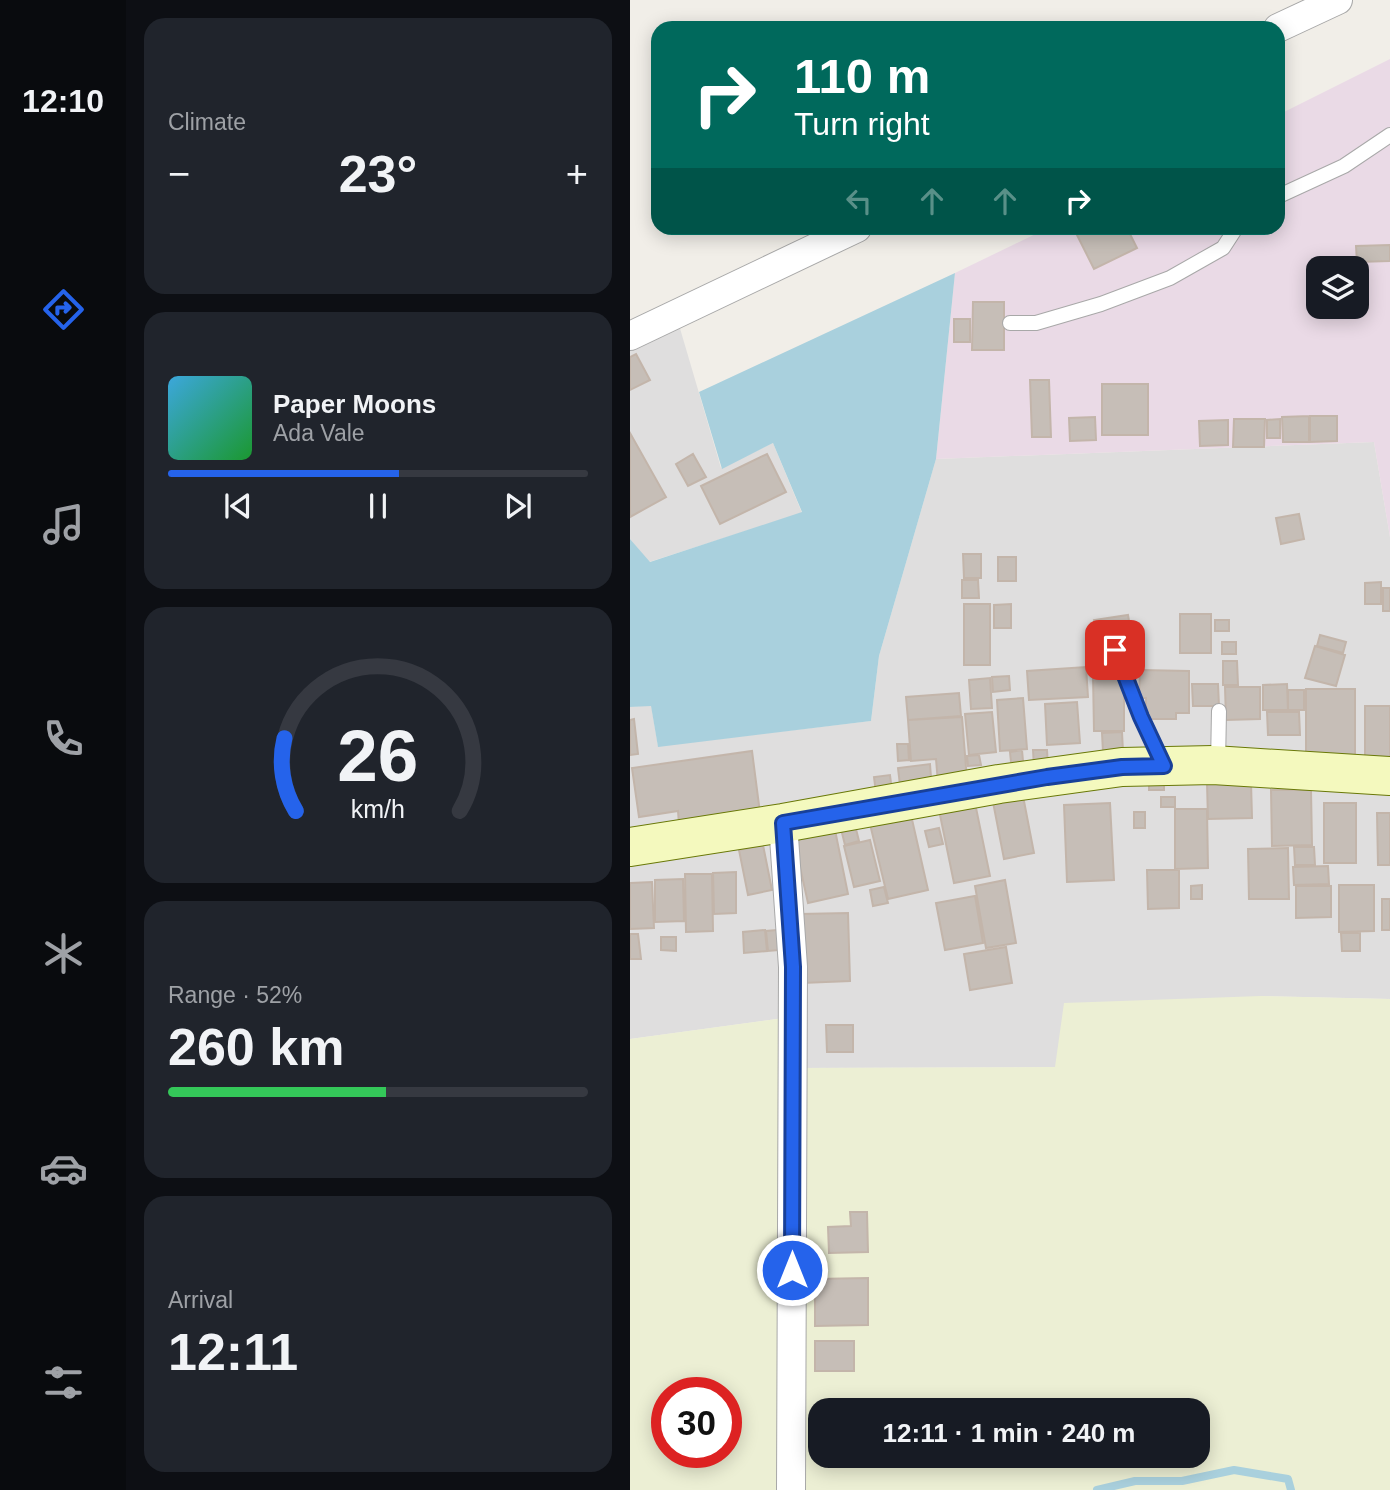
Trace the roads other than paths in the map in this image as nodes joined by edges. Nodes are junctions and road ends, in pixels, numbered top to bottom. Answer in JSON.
{"nodes":[{"id":1,"x":1338,"y":0,"type":"edge"},
{"id":2,"x":1285,"y":25,"type":"edge"},
{"id":3,"x":1390,"y":135,"type":"edge"},
{"id":4,"x":1285,"y":193,"type":"edge"},
{"id":5,"x":843,"y":235,"type":"edge"},
{"id":6,"x":1231,"y":235,"type":"edge"},
{"id":7,"x":1010,"y":323,"type":"dead end"},
{"id":8,"x":630,"y":336,"type":"edge"},
{"id":9,"x":1115,"y":650,"type":"dead end"},
{"id":10,"x":1219,"y":711,"type":"dead end"},
{"id":11,"x":1218,"y":765,"type":"junction"},
{"id":12,"x":1164,"y":766,"type":"junction"},
{"id":13,"x":1390,"y":776,"type":"edge"},
{"id":14,"x":783,"y":823,"type":"junction"},
{"id":15,"x":630,"y":847,"type":"edge"},
{"id":16,"x":791,"y":1490,"type":"edge"}],
"edges":[{"from":1,"to":2,"type":"street"},
{"from":3,"to":4,"type":"lane"},
{"from":5,"to":8,"type":"street"},
{"from":6,"to":7,"type":"lane"},
{"from":9,"to":12,"type":"lane"},
{"from":10,"to":11,"type":"lane"},
{"from":11,"to":12,"type":"street"},
{"from":11,"to":13,"type":"street"},
{"from":12,"to":14,"type":"street"},
{"from":14,"to":15,"type":"street"},
{"from":14,"to":16,"type":"street"}]}
